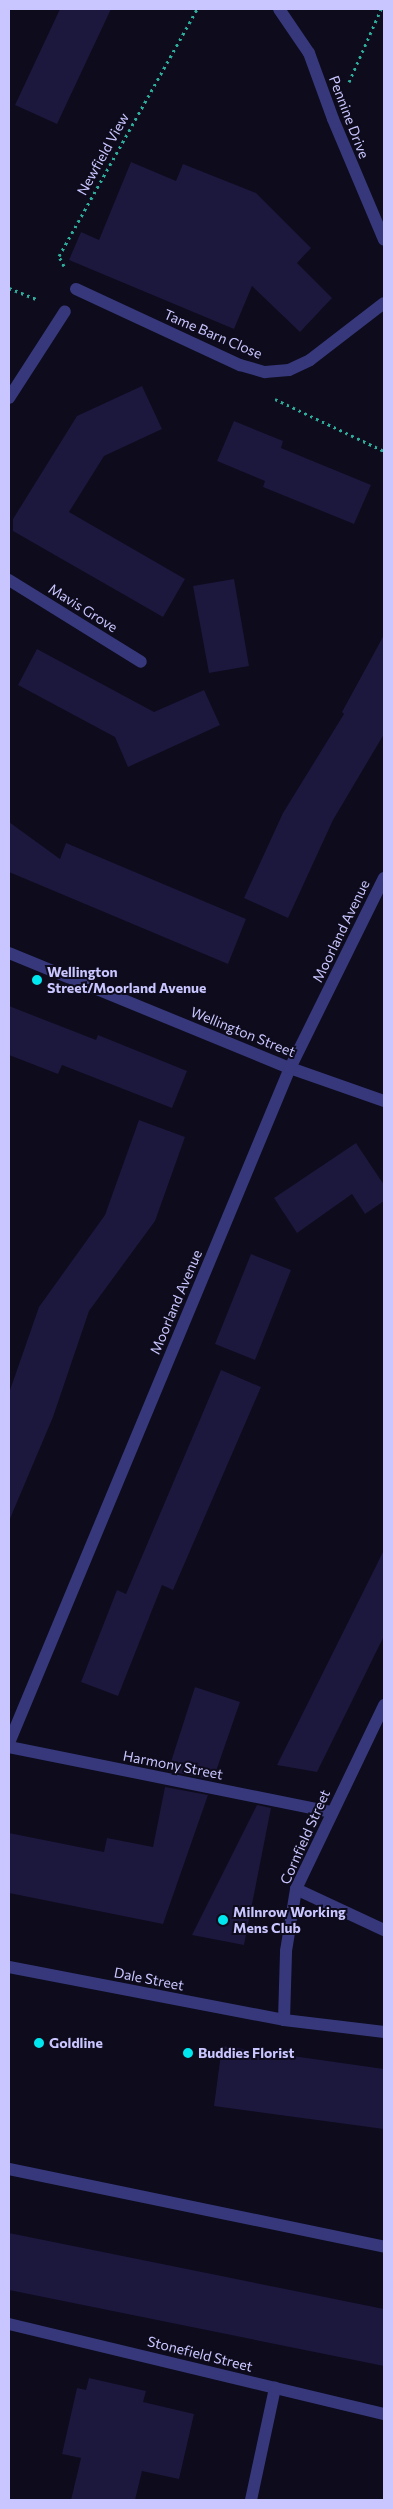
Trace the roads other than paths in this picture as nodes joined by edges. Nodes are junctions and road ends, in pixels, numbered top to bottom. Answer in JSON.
{"nodes":[{"id":1,"x":279,"y":9,"type":"edge"},
{"id":2,"x":384,"y":240,"type":"edge"},
{"id":3,"x":76,"y":289,"type":"road end"},
{"id":4,"x":384,"y":303,"type":"edge"},
{"id":5,"x":65,"y":311,"type":"road end"},
{"id":6,"x":9,"y":398,"type":"edge"},
{"id":7,"x":9,"y":580,"type":"edge"},
{"id":8,"x":141,"y":662,"type":"dead end"},
{"id":9,"x":384,"y":878,"type":"edge"},
{"id":10,"x":9,"y":953,"type":"edge"},
{"id":11,"x":290,"y":1068,"type":"junction"},
{"id":12,"x":384,"y":1101,"type":"edge"},
{"id":13,"x":384,"y":1705,"type":"edge"},
{"id":14,"x":9,"y":1745,"type":"edge"},
{"id":15,"x":331,"y":1812,"type":"junction"},
{"id":16,"x":296,"y":1889,"type":"junction"},
{"id":17,"x":384,"y":1930,"type":"edge"},
{"id":18,"x":9,"y":1968,"type":"edge"},
{"id":19,"x":284,"y":2020,"type":"junction"},
{"id":20,"x":384,"y":2032,"type":"edge"},
{"id":21,"x":9,"y":2169,"type":"edge"},
{"id":22,"x":384,"y":2246,"type":"edge"},
{"id":23,"x":9,"y":2324,"type":"edge"},
{"id":24,"x":275,"y":2388,"type":"junction"},
{"id":25,"x":384,"y":2414,"type":"edge"},
{"id":26,"x":251,"y":2500,"type":"edge"}],
"edges":[{"from":1,"to":2,"type":"street","name":"Pennine Drive"},
{"from":3,"to":4,"type":"street","name":"Tame Barn Close"},
{"from":5,"to":6,"type":"street"},
{"from":7,"to":8,"type":"street","name":"Mavis Grove"},
{"from":9,"to":11,"type":"street","name":"Moorland Avenue"},
{"from":10,"to":11,"type":"street","name":"Wellington Street"},
{"from":11,"to":12,"type":"street","name":"Wellington Street"},
{"from":11,"to":14,"type":"street","name":"Moorland Avenue"},
{"from":13,"to":15,"type":"street","name":"Cornfield Street"},
{"from":14,"to":15,"type":"street","name":"Harmony Street"},
{"from":15,"to":16,"type":"street","name":"Cornfield Street"},
{"from":16,"to":17,"type":"street"},
{"from":16,"to":19,"type":"street","name":"Cornfield Street"},
{"from":18,"to":19,"type":"street","name":"Dale Street"},
{"from":19,"to":20,"type":"street","name":"Dale Street"},
{"from":21,"to":22,"type":"street"},
{"from":23,"to":24,"type":"street","name":"Stonefield Street"},
{"from":24,"to":25,"type":"street","name":"Stonefield Street"},
{"from":24,"to":26,"type":"street"}]}
